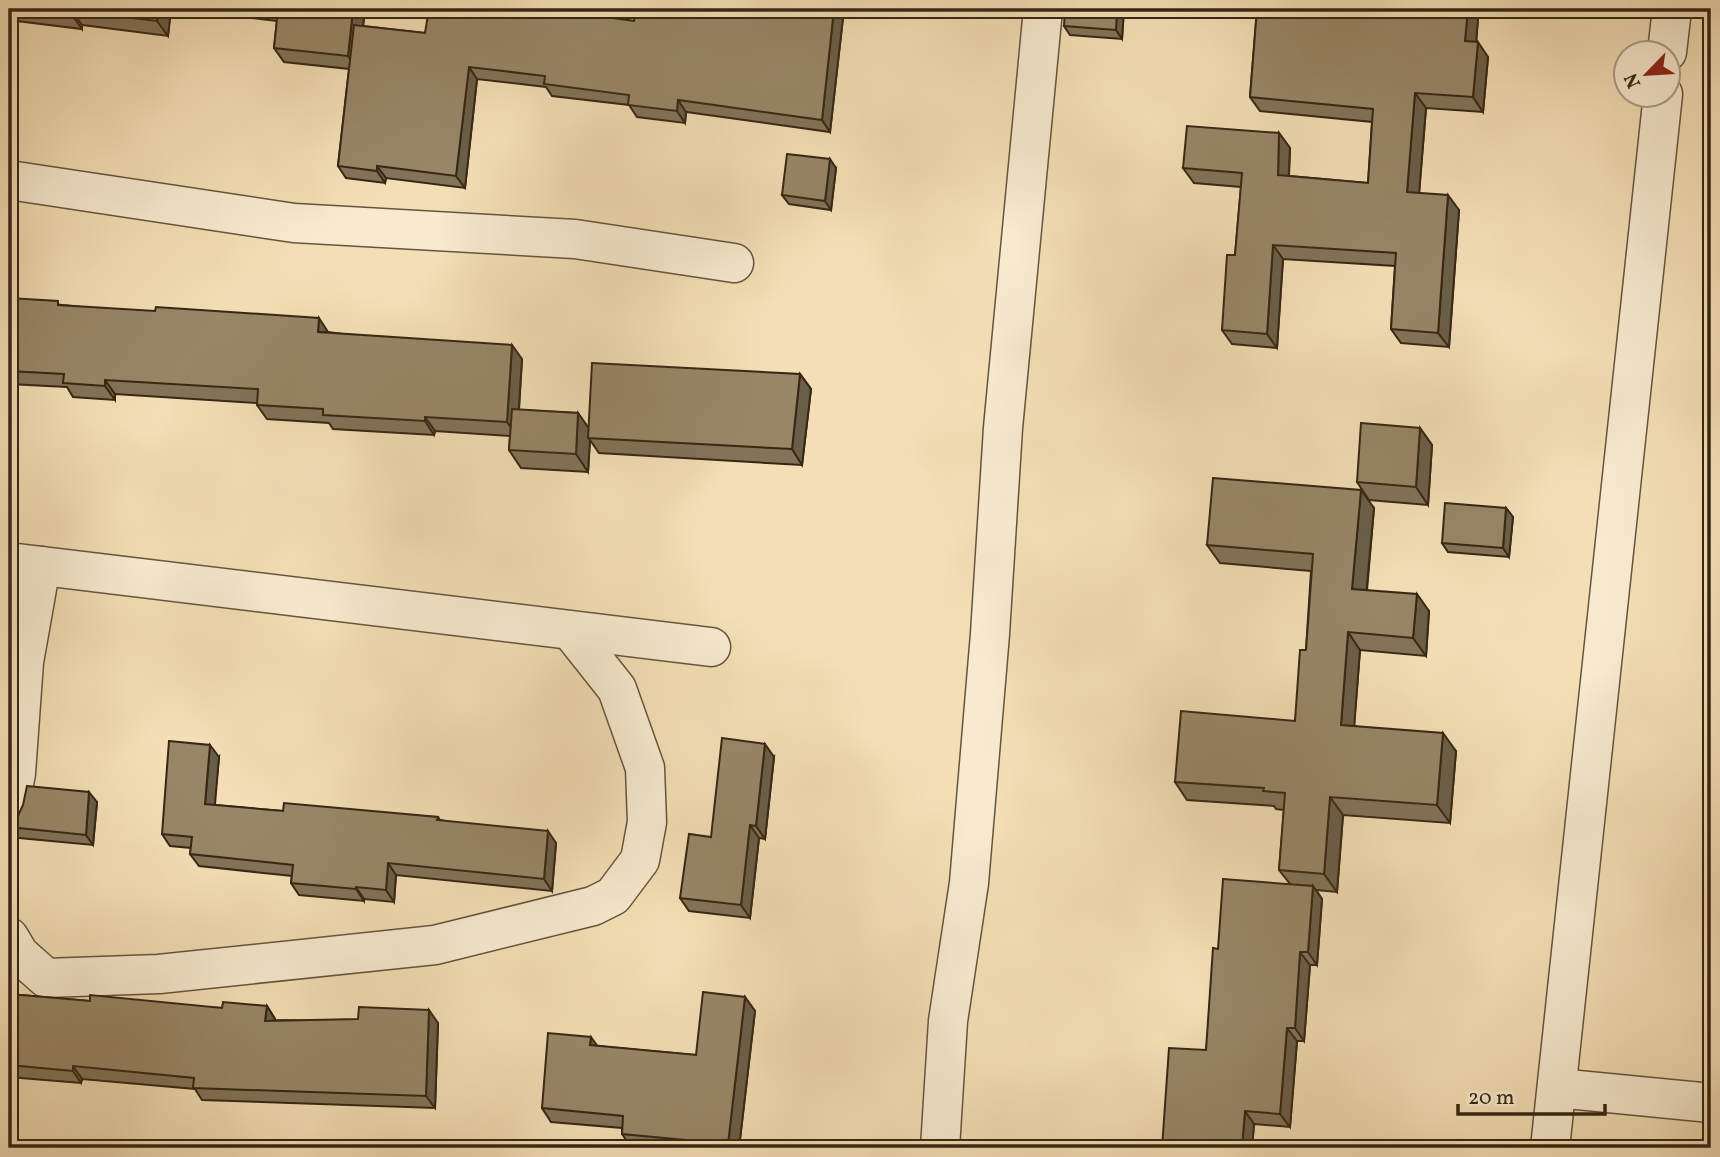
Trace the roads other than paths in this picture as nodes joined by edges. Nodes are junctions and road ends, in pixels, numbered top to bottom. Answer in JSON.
{"nodes":[{"id":1,"x":1043,"y":9,"type":"edge"},
{"id":2,"x":1672,"y":9,"type":"edge"},
{"id":3,"x":1669,"y":38,"type":"edge"},
{"id":4,"x":1662,"y":108,"type":"edge"},
{"id":5,"x":9,"y":180,"type":"edge"},
{"id":6,"x":734,"y":263,"type":"dead end"},
{"id":7,"x":25,"y":564,"type":"edge"},
{"id":8,"x":572,"y":631,"type":"junction"},
{"id":9,"x":711,"y":647,"type":"dead end"},
{"id":10,"x":9,"y":811,"type":"edge"},
{"id":11,"x":9,"y":937,"type":"edge"},
{"id":12,"x":1558,"y":1088,"type":"junction"},
{"id":13,"x":1711,"y":1103,"type":"edge"},
{"id":14,"x":940,"y":1148,"type":"edge"},
{"id":15,"x":1550,"y":1148,"type":"edge"}],
"edges":[{"from":1,"to":14,"type":"street"},
{"from":2,"to":3,"type":"street"},
{"from":4,"to":12,"type":"street"},
{"from":5,"to":6,"type":"street"},
{"from":7,"to":8,"type":"street"},
{"from":7,"to":10,"type":"street"},
{"from":8,"to":9,"type":"street"},
{"from":8,"to":11,"type":"street"},
{"from":12,"to":13,"type":"street"},
{"from":12,"to":15,"type":"street"}]}
